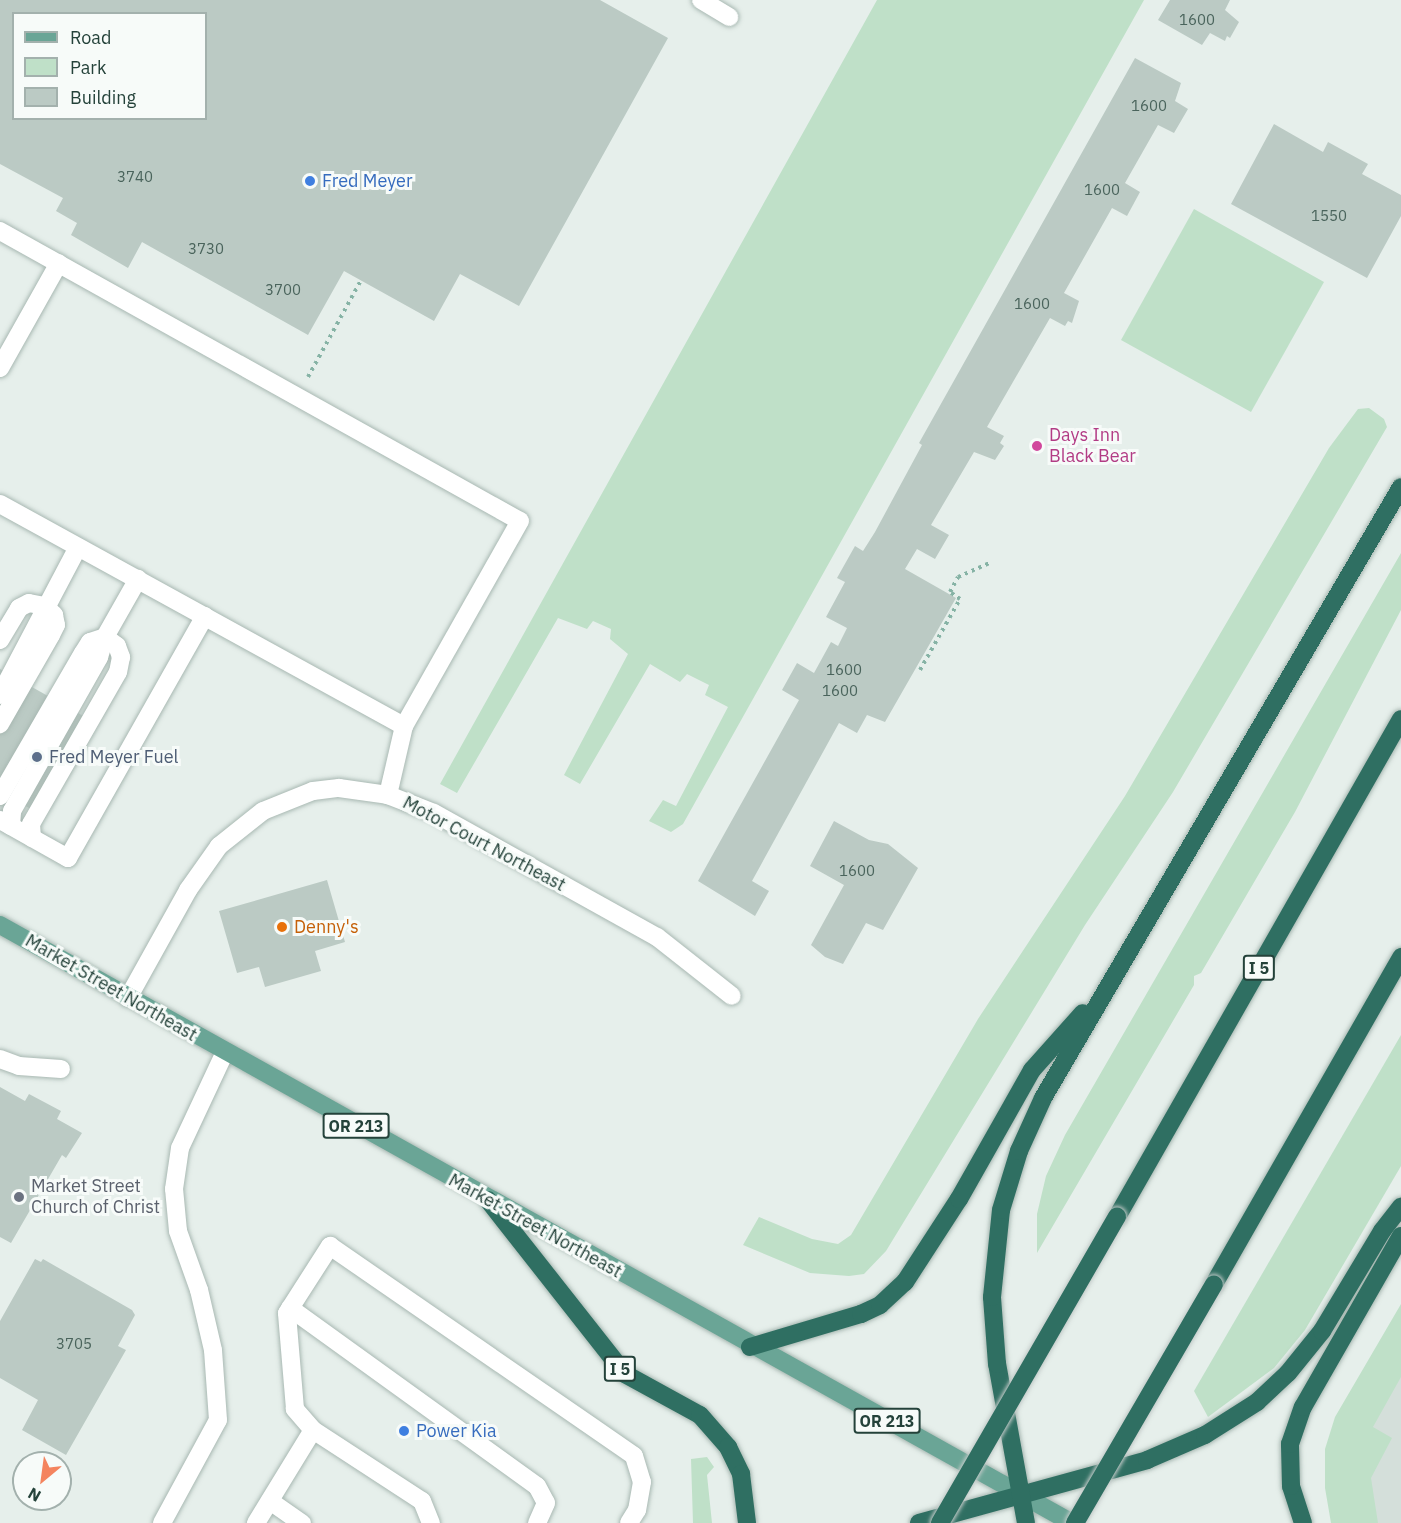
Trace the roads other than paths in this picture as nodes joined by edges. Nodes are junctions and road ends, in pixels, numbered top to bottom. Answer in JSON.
{"nodes":[{"id":1,"x":701,"y":0,"type":"edge"},
{"id":2,"x":729,"y":17,"type":"dead end"},
{"id":3,"x":0,"y":231,"type":"edge"},
{"id":4,"x":59,"y":263,"type":"junction"},
{"id":5,"x":0,"y":368,"type":"edge"},
{"id":6,"x":1401,"y":487,"type":"edge"},
{"id":7,"x":0,"y":504,"type":"edge"},
{"id":8,"x":78,"y":547,"type":"junction"},
{"id":9,"x":138,"y":579,"type":"junction"},
{"id":10,"x":45,"y":606,"type":"junction"},
{"id":11,"x":206,"y":616,"type":"junction"},
{"id":12,"x":105,"y":637,"type":"junction"},
{"id":13,"x":0,"y":640,"type":"edge"},
{"id":14,"x":0,"y":694,"type":"edge"},
{"id":15,"x":1401,"y":719,"type":"edge"},
{"id":16,"x":0,"y":724,"type":"edge"},
{"id":17,"x":404,"y":726,"type":"junction"},
{"id":18,"x":388,"y":795,"type":"junction"},
{"id":19,"x":0,"y":796,"type":"edge"},
{"id":20,"x":5,"y":823,"type":"edge"},
{"id":21,"x":32,"y":838,"type":"junction"},
{"id":22,"x":0,"y":924,"type":"edge"},
{"id":23,"x":1401,"y":957,"type":"edge"},
{"id":24,"x":1110,"y":982,"type":"junction"},
{"id":25,"x":732,"y":996,"type":"dead end"},
{"id":26,"x":128,"y":998,"type":"junction"},
{"id":27,"x":225,"y":1052,"type":"junction"},
{"id":28,"x":0,"y":1059,"type":"edge"},
{"id":29,"x":61,"y":1069,"type":"dead end"},
{"id":30,"x":488,"y":1200,"type":"junction"},
{"id":31,"x":1401,"y":1208,"type":"edge"},
{"id":32,"x":1401,"y":1236,"type":"edge"},
{"id":33,"x":290,"y":1308,"type":"junction"},
{"id":34,"x":750,"y":1347,"type":"junction"},
{"id":35,"x":313,"y":1430,"type":"junction"},
{"id":36,"x":1023,"y":1496,"type":"junction"},
{"id":37,"x":270,"y":1501,"type":"junction"},
{"id":38,"x":162,"y":1523,"type":"edge"},
{"id":39,"x":256,"y":1523,"type":"edge"},
{"id":40,"x":302,"y":1523,"type":"edge"},
{"id":41,"x":431,"y":1523,"type":"edge"},
{"id":42,"x":537,"y":1523,"type":"edge"},
{"id":43,"x":629,"y":1523,"type":"edge"},
{"id":44,"x":747,"y":1523,"type":"edge"},
{"id":45,"x":919,"y":1523,"type":"edge"},
{"id":46,"x":940,"y":1523,"type":"edge"},
{"id":47,"x":1026,"y":1523,"type":"edge"},
{"id":48,"x":1073,"y":1523,"type":"edge"},
{"id":49,"x":1303,"y":1523,"type":"edge"}],
"edges":[{"from":1,"to":2,"type":"street"},
{"from":3,"to":4,"type":"street"},
{"from":4,"to":5,"type":"street"},
{"from":4,"to":17,"type":"street"},
{"from":6,"to":24,"type":"highway"},
{"from":7,"to":8,"type":"street"},
{"from":8,"to":9,"type":"street"},
{"from":8,"to":10,"type":"street"},
{"from":9,"to":11,"type":"street"},
{"from":9,"to":12,"type":"street"},
{"from":10,"to":13,"type":"street"},
{"from":10,"to":14,"type":"street"},
{"from":10,"to":16,"type":"street"},
{"from":11,"to":17,"type":"street"},
{"from":11,"to":21,"type":"street"},
{"from":12,"to":19,"type":"street"},
{"from":12,"to":20,"type":"street"},
{"from":12,"to":21,"type":"street"},
{"from":15,"to":46,"type":"highway","number":"I 5","bridge":true},
{"from":17,"to":18,"type":"street"},
{"from":18,"to":25,"type":"street","name":"Motor Court Northeast"},
{"from":18,"to":26,"type":"street","name":"Motor Court Northeast"},
{"from":20,"to":21,"type":"street"},
{"from":22,"to":26,"type":"main road","name":"Market Street Northeast","number":"OR 213"},
{"from":23,"to":48,"type":"highway","bridge":true},
{"from":24,"to":34,"type":"highway"},
{"from":24,"to":36,"type":"highway"},
{"from":26,"to":27,"type":"main road","name":"Market Street Northeast","number":"OR 213"},
{"from":27,"to":30,"type":"main road","name":"Market Street Northeast","number":"OR 213"},
{"from":27,"to":38,"type":"street"},
{"from":28,"to":29,"type":"street"},
{"from":30,"to":34,"type":"main road","name":"Market Street Northeast","number":"OR 213"},
{"from":30,"to":44,"type":"highway","number":"I 5"},
{"from":31,"to":36,"type":"highway"},
{"from":32,"to":49,"type":"highway"},
{"from":33,"to":35,"type":"street"},
{"from":33,"to":42,"type":"street"},
{"from":33,"to":43,"type":"street"},
{"from":34,"to":36,"type":"main road","name":"Market Street Northeast","number":"OR 213"},
{"from":35,"to":37,"type":"street"},
{"from":35,"to":41,"type":"street"},
{"from":36,"to":45,"type":"highway"},
{"from":36,"to":47,"type":"highway"},
{"from":36,"to":48,"type":"main road","name":"Market Street Northeast"},
{"from":37,"to":39,"type":"street"},
{"from":37,"to":40,"type":"street"}]}
